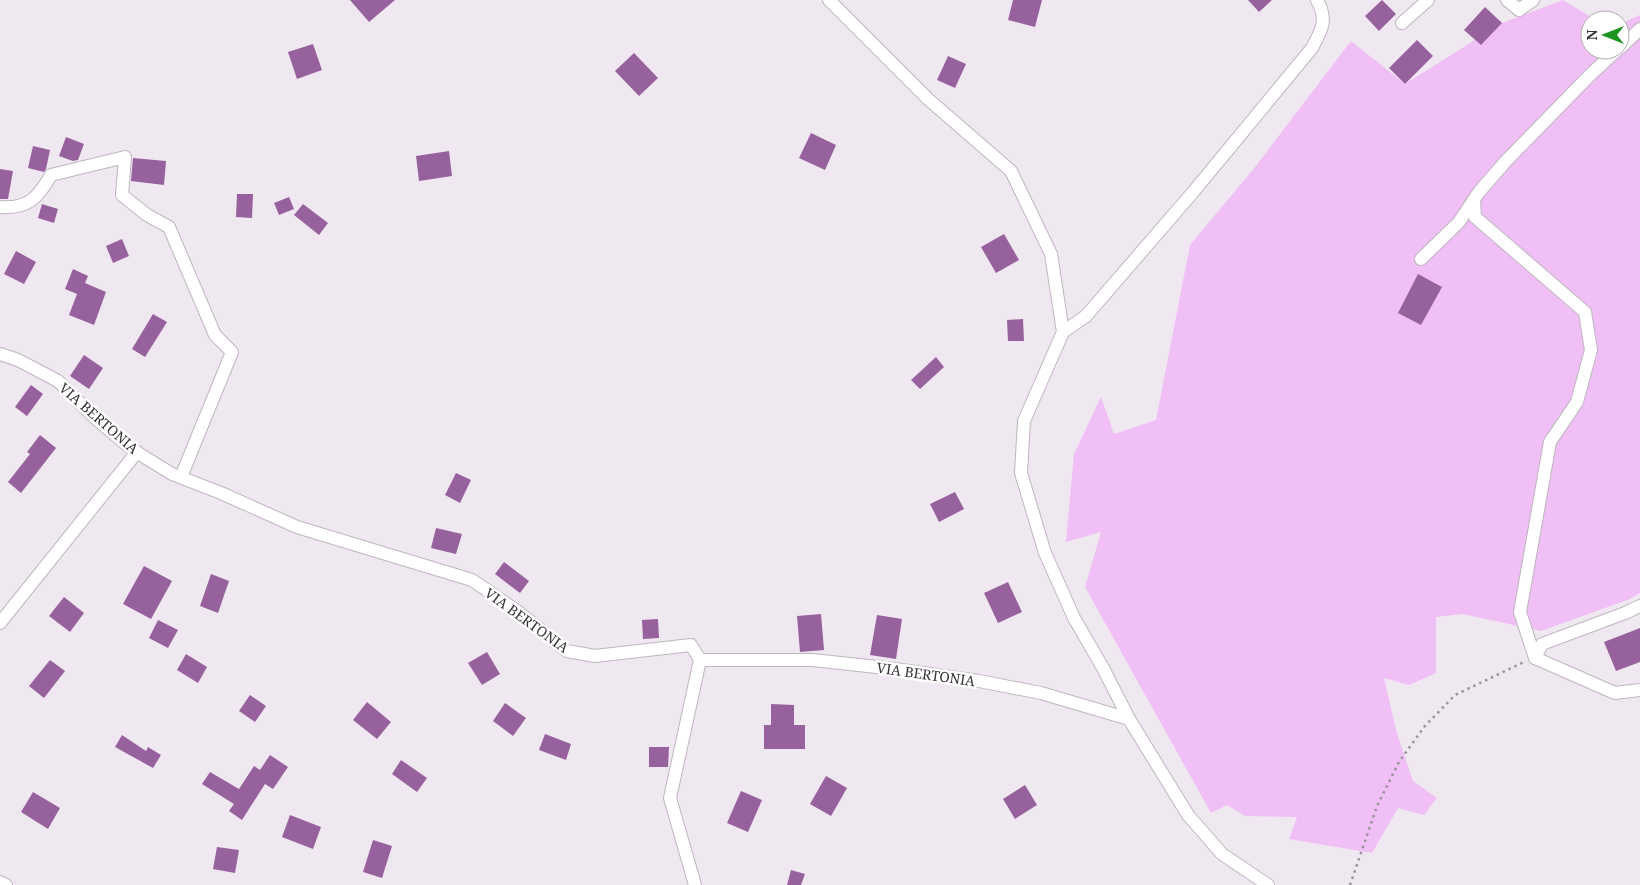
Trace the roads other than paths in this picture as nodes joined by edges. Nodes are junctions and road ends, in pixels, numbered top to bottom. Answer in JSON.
{"nodes":[{"id":1,"x":828,"y":0,"type":"edge"},
{"id":2,"x":1317,"y":0,"type":"edge"},
{"id":3,"x":1428,"y":0,"type":"edge"},
{"id":4,"x":1507,"y":0,"type":"edge"},
{"id":5,"x":1534,"y":0,"type":"edge"},
{"id":6,"x":1402,"y":23,"type":"dead end"},
{"id":7,"x":1640,"y":29,"type":"edge"},
{"id":8,"x":1630,"y":39,"type":"edge"},
{"id":9,"x":1608,"y":60,"type":"edge"},
{"id":10,"x":1474,"y":200,"type":"junction"},
{"id":11,"x":0,"y":207,"type":"edge"},
{"id":12,"x":1421,"y":259,"type":"dead end"},
{"id":13,"x":1063,"y":332,"type":"junction"},
{"id":14,"x":0,"y":354,"type":"edge"},
{"id":15,"x":137,"y":452,"type":"junction"},
{"id":16,"x":181,"y":477,"type":"junction"},
{"id":17,"x":1640,"y":606,"type":"edge"},
{"id":18,"x":0,"y":623,"type":"edge"},
{"id":19,"x":1535,"y":658,"type":"junction"},
{"id":20,"x":700,"y":660,"type":"junction"},
{"id":21,"x":1640,"y":690,"type":"edge"},
{"id":22,"x":1129,"y":719,"type":"junction"},
{"id":23,"x":0,"y":882,"type":"edge"},
{"id":24,"x":6,"y":885,"type":"edge"},
{"id":25,"x":695,"y":885,"type":"edge"},
{"id":26,"x":1268,"y":885,"type":"edge"}],
"edges":[{"from":1,"to":13,"type":"street"},
{"from":2,"to":13,"type":"street"},
{"from":3,"to":6,"type":"street"},
{"from":4,"to":5,"type":"street"},
{"from":7,"to":8,"type":"street"},
{"from":9,"to":10,"type":"street"},
{"from":10,"to":12,"type":"street"},
{"from":10,"to":19,"type":"street"},
{"from":11,"to":16,"type":"street"},
{"from":13,"to":22,"type":"street"},
{"from":14,"to":15,"type":"street","name":"VIA BERTONIA"},
{"from":15,"to":16,"type":"street","name":"VIA BERTONIA"},
{"from":15,"to":18,"type":"street"},
{"from":16,"to":20,"type":"street","name":"VIA BERTONIA"},
{"from":17,"to":19,"type":"street"},
{"from":19,"to":21,"type":"street"},
{"from":20,"to":22,"type":"street","name":"VIA BERTONIA"},
{"from":20,"to":25,"type":"street"},
{"from":22,"to":26,"type":"street"},
{"from":23,"to":24,"type":"street"}]}
